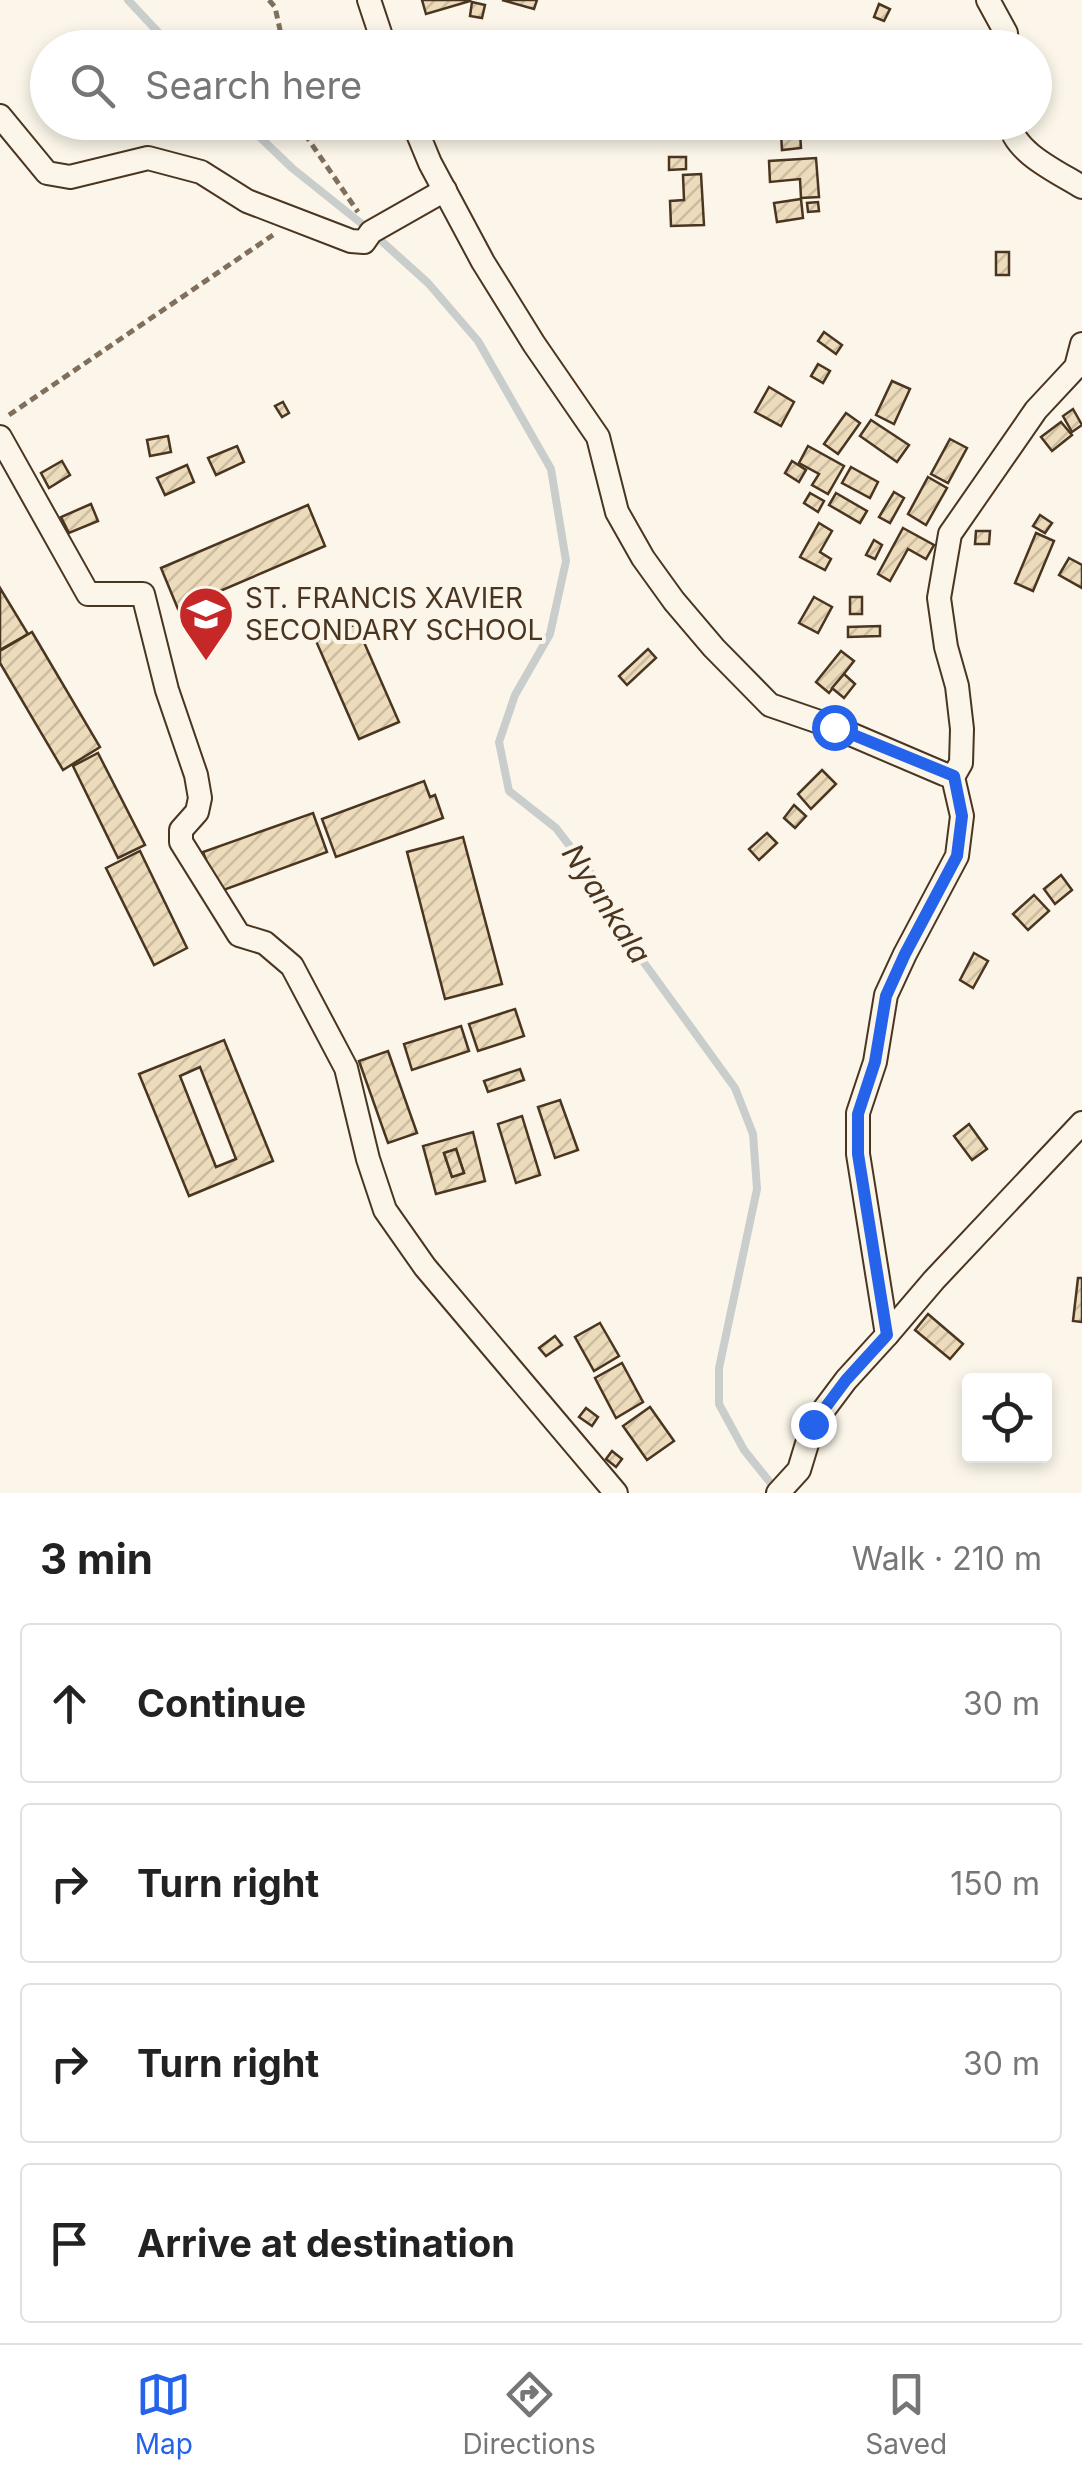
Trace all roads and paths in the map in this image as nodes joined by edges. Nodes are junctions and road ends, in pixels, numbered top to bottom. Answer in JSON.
{"nodes":[{"id":1,"x":270,"y":0,"type":"edge"},
{"id":2,"x":370,"y":0,"type":"edge"},
{"id":3,"x":994,"y":2,"type":"edge"},
{"id":4,"x":280,"y":30,"type":"edge"},
{"id":5,"x":380,"y":30,"type":"edge"},
{"id":6,"x":1005,"y":30,"type":"edge"},
{"id":7,"x":0,"y":116,"type":"edge"},
{"id":8,"x":309,"y":140,"type":"edge"},
{"id":9,"x":420,"y":140,"type":"edge"},
{"id":10,"x":1018,"y":140,"type":"edge"},
{"id":11,"x":1082,"y":188,"type":"edge"},
{"id":12,"x":445,"y":190,"type":"junction"},
{"id":13,"x":287,"y":218,"type":"junction"},
{"id":14,"x":372,"y":232,"type":"junction"},
{"id":15,"x":1082,"y":344,"type":"edge"},
{"id":16,"x":0,"y":420,"type":"edge"},
{"id":17,"x":0,"y":437,"type":"edge"},
{"id":18,"x":954,"y":776,"type":"junction"},
{"id":19,"x":1082,"y":1124,"type":"edge"},
{"id":20,"x":887,"y":1335,"type":"junction"},
{"id":21,"x":616,"y":1493,"type":"edge"},
{"id":22,"x":778,"y":1493,"type":"edge"}],
"edges":[{"from":1,"to":4,"type":"path"},
{"from":2,"to":5,"type":"street"},
{"from":3,"to":6,"type":"street"},
{"from":7,"to":13,"type":"street"},
{"from":8,"to":14,"type":"path"},
{"from":9,"to":12,"type":"street"},
{"from":10,"to":11,"type":"street"},
{"from":12,"to":14,"type":"street"},
{"from":12,"to":18,"type":"street"},
{"from":13,"to":14,"type":"street"},
{"from":13,"to":16,"type":"path"},
{"from":15,"to":18,"type":"street"},
{"from":17,"to":21,"type":"street"},
{"from":18,"to":20,"type":"street"},
{"from":19,"to":20,"type":"street"},
{"from":20,"to":22,"type":"street"}]}
